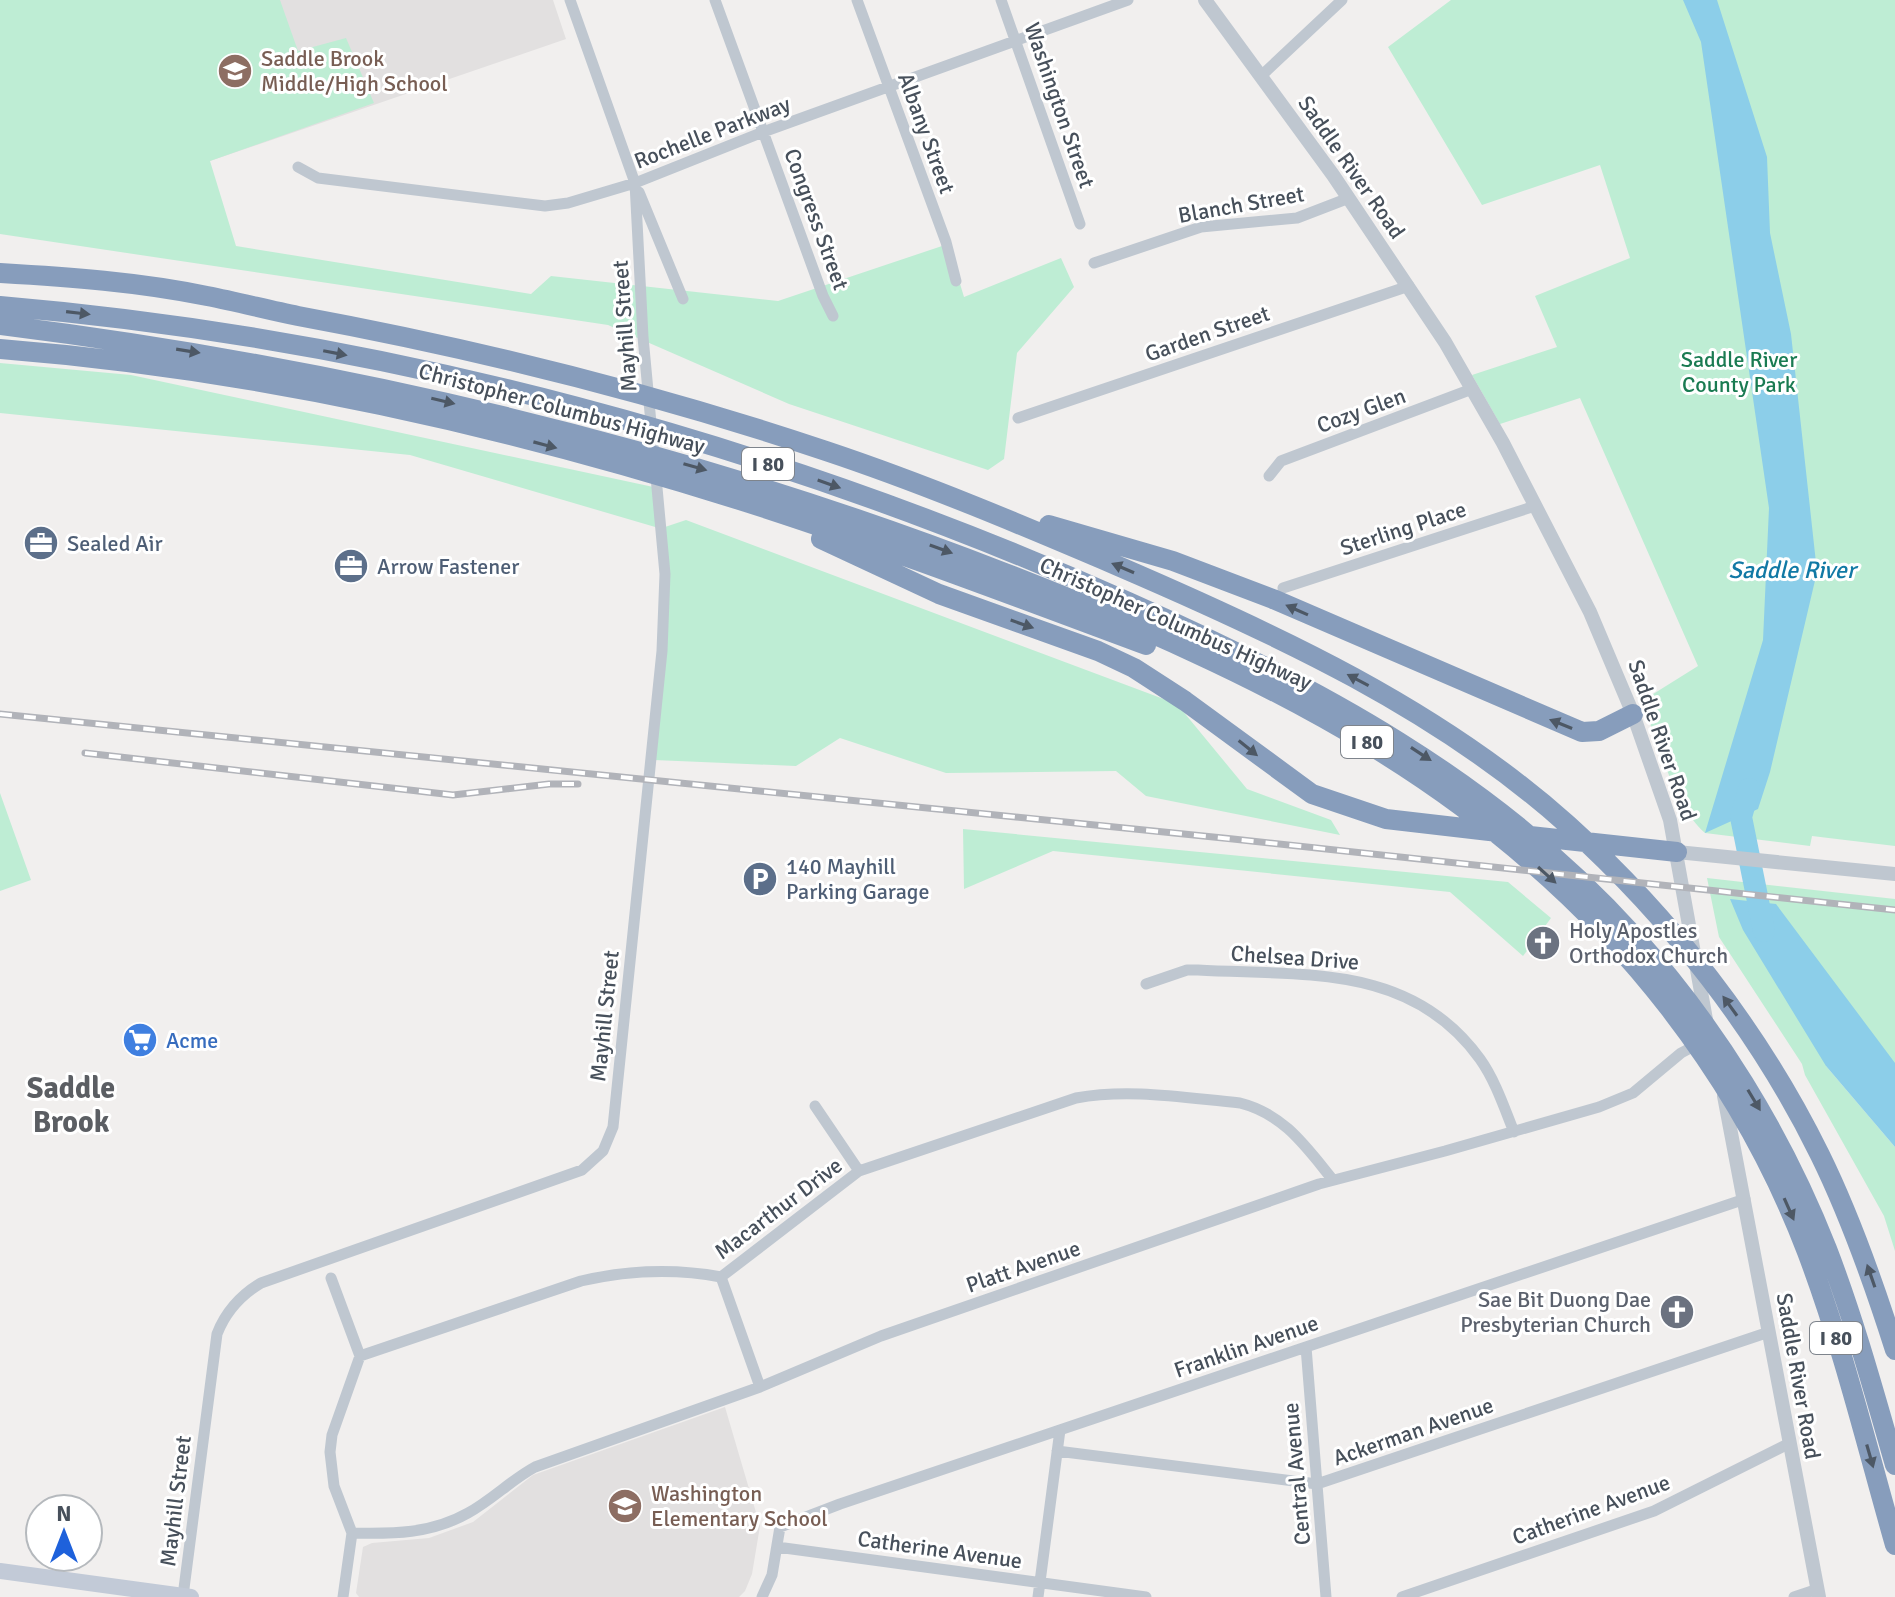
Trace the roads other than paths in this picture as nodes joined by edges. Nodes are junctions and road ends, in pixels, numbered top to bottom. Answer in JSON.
{"nodes":[{"id":1,"x":570,"y":0,"type":"edge"},
{"id":2,"x":715,"y":0,"type":"edge"},
{"id":3,"x":857,"y":0,"type":"edge"},
{"id":4,"x":1001,"y":0,"type":"edge"},
{"id":5,"x":1128,"y":0,"type":"edge"},
{"id":6,"x":1205,"y":0,"type":"edge"},
{"id":7,"x":1342,"y":0,"type":"edge"},
{"id":8,"x":1016,"y":40,"type":"junction"},
{"id":9,"x":1261,"y":76,"type":"junction"},
{"id":10,"x":889,"y":87,"type":"junction"},
{"id":11,"x":763,"y":132,"type":"junction"},
{"id":12,"x":298,"y":167,"type":"dead end"},
{"id":13,"x":635,"y":183,"type":"junction"},
{"id":14,"x":1349,"y":198,"type":"junction"},
{"id":15,"x":1080,"y":224,"type":"dead end"},
{"id":16,"x":0,"y":263,"type":"edge"},
{"id":17,"x":1094,"y":263,"type":"dead end"},
{"id":18,"x":0,"y":273,"type":"edge"},
{"id":19,"x":39,"y":275,"type":"junction"},
{"id":20,"x":956,"y":281,"type":"dead end"},
{"id":21,"x":1409,"y":286,"type":"junction"},
{"id":22,"x":683,"y":299,"type":"dead end"},
{"id":23,"x":0,"y":306,"type":"edge"},
{"id":24,"x":833,"y":316,"type":"dead end"},
{"id":25,"x":0,"y":325,"type":"edge"},
{"id":26,"x":0,"y":349,"type":"edge"},
{"id":27,"x":1472,"y":389,"type":"junction"},
{"id":28,"x":1018,"y":418,"type":"dead end"},
{"id":29,"x":1269,"y":476,"type":"dead end"},
{"id":30,"x":948,"y":496,"type":"junction"},
{"id":31,"x":746,"y":502,"type":"junction"},
{"id":32,"x":1535,"y":506,"type":"junction"},
{"id":33,"x":1283,"y":588,"type":"dead end"},
{"id":34,"x":1289,"y":699,"type":"junction"},
{"id":35,"x":1633,"y":714,"type":"junction"},
{"id":36,"x":1677,"y":852,"type":"junction"},
{"id":37,"x":1895,"y":874,"type":"edge"},
{"id":38,"x":1146,"y":984,"type":"dead end"},
{"id":39,"x":1709,"y":1038,"type":"junction"},
{"id":40,"x":815,"y":1106,"type":"dead end"},
{"id":41,"x":1514,"y":1132,"type":"junction"},
{"id":42,"x":1763,"y":1136,"type":"junction"},
{"id":43,"x":859,"y":1171,"type":"junction"},
{"id":44,"x":1333,"y":1180,"type":"junction"},
{"id":45,"x":1745,"y":1199,"type":"junction"},
{"id":46,"x":721,"y":1277,"type":"junction"},
{"id":47,"x":331,"y":1278,"type":"dead end"},
{"id":48,"x":1769,"y":1332,"type":"junction"},
{"id":49,"x":1306,"y":1347,"type":"junction"},
{"id":50,"x":1895,"y":1350,"type":"edge"},
{"id":51,"x":360,"y":1356,"type":"junction"},
{"id":52,"x":760,"y":1387,"type":"junction"},
{"id":53,"x":1060,"y":1430,"type":"junction"},
{"id":54,"x":1788,"y":1444,"type":"junction"},
{"id":55,"x":1057,"y":1451,"type":"junction"},
{"id":56,"x":1895,"y":1465,"type":"edge"},
{"id":57,"x":1317,"y":1484,"type":"junction"},
{"id":58,"x":352,"y":1533,"type":"junction"},
{"id":59,"x":1895,"y":1545,"type":"edge"},
{"id":60,"x":777,"y":1547,"type":"junction"},
{"id":61,"x":0,"y":1571,"type":"edge"},
{"id":62,"x":772,"y":1575,"type":"junction"},
{"id":63,"x":1040,"y":1582,"type":"junction"},
{"id":64,"x":1818,"y":1593,"type":"edge"},
{"id":65,"x":183,"y":1596,"type":"edge"},
{"id":66,"x":191,"y":1597,"type":"edge"},
{"id":67,"x":343,"y":1597,"type":"edge"},
{"id":68,"x":762,"y":1597,"type":"edge"},
{"id":69,"x":769,"y":1597,"type":"edge"},
{"id":70,"x":1038,"y":1597,"type":"edge"},
{"id":71,"x":1146,"y":1597,"type":"edge"},
{"id":72,"x":1326,"y":1597,"type":"edge"},
{"id":73,"x":1402,"y":1597,"type":"edge"},
{"id":74,"x":1794,"y":1597,"type":"edge"}],
"edges":[{"from":1,"to":13,"type":"street","name":"Mayhill Street"},
{"from":2,"to":11,"type":"street","name":"Congress Street"},
{"from":3,"to":10,"type":"street","name":"Albany Street"},
{"from":4,"to":8,"type":"street","name":"Washington Street"},
{"from":5,"to":8,"type":"street","name":"Rochelle Parkway"},
{"from":6,"to":9,"type":"street","name":"Saddle River Road"},
{"from":7,"to":9,"type":"street"},
{"from":8,"to":10,"type":"street","name":"Rochelle Parkway"},
{"from":8,"to":15,"type":"street","name":"Washington Street"},
{"from":9,"to":14,"type":"street","name":"Saddle River Road"},
{"from":10,"to":11,"type":"street","name":"Rochelle Parkway"},
{"from":10,"to":20,"type":"street","name":"Albany Street"},
{"from":11,"to":13,"type":"street","name":"Rochelle Parkway"},
{"from":11,"to":24,"type":"street","name":"Congress Street"},
{"from":12,"to":13,"type":"street","name":"Rochelle Parkway"},
{"from":13,"to":22,"type":"street","name":"Mayhill Street"},
{"from":13,"to":65,"type":"street","name":"Mayhill Street"},
{"from":14,"to":17,"type":"street","name":"Blanch Street"},
{"from":14,"to":21,"type":"street","name":"Saddle River Road"},
{"from":16,"to":19,"type":"highway"},
{"from":18,"to":19,"type":"highway","name":"Christopher Columbus Highway","number":"I 80"},
{"from":19,"to":30,"type":"highway","name":"Christopher Columbus Highway","number":"I 80"},
{"from":21,"to":27,"type":"street","name":"Saddle River Road"},
{"from":21,"to":28,"type":"street","name":"Garden Street"},
{"from":23,"to":42,"type":"highway","name":"Christopher Columbus Highway","number":"I 80","one_way":true},
{"from":25,"to":34,"type":"highway","name":"Christopher Columbus Highway","number":"I 80","one_way":true},
{"from":26,"to":31,"type":"highway","one_way":true},
{"from":27,"to":29,"type":"street","name":"Cozy Glen"},
{"from":27,"to":32,"type":"street","name":"Saddle River Road"},
{"from":35,"to":30,"type":"highway","one_way":true},
{"from":50,"to":30,"type":"highway","name":"Christopher Columbus Highway","number":"I 80","one_way":true},
{"from":31,"to":34,"type":"highway"},
{"from":31,"to":36,"type":"highway","one_way":true},
{"from":32,"to":33,"type":"street","name":"Sterling Place"},
{"from":32,"to":35,"type":"street","name":"Saddle River Road"},
{"from":34,"to":42,"type":"highway","name":"Christopher Columbus Highway","number":"I 80","one_way":true},
{"from":35,"to":36,"type":"street","name":"Saddle River Road"},
{"from":36,"to":37,"type":"street"},
{"from":36,"to":39,"type":"street","name":"Saddle River Road"},
{"from":38,"to":41,"type":"street","name":"Chelsea Drive"},
{"from":39,"to":41,"type":"street","name":"Platt Avenue"},
{"from":39,"to":45,"type":"street","name":"Saddle River Road"},
{"from":40,"to":43,"type":"street"},
{"from":41,"to":44,"type":"street","name":"Platt Avenue"},
{"from":42,"to":56,"type":"highway","name":"Christopher Columbus Highway","number":"I 80"},
{"from":42,"to":59,"type":"highway","name":"Christopher Columbus Highway","number":"I 80","one_way":true},
{"from":43,"to":44,"type":"street","name":"Macarthur Drive"},
{"from":43,"to":46,"type":"street","name":"Macarthur Drive"},
{"from":44,"to":52,"type":"street","name":"Platt Avenue"},
{"from":45,"to":48,"type":"street","name":"Saddle River Road"},
{"from":45,"to":49,"type":"street","name":"Franklin Avenue"},
{"from":46,"to":51,"type":"street","name":"Macarthur Drive"},
{"from":46,"to":52,"type":"street"},
{"from":47,"to":51,"type":"street"},
{"from":48,"to":54,"type":"street","name":"Saddle River Road"},
{"from":48,"to":57,"type":"street","name":"Ackerman Avenue"},
{"from":49,"to":53,"type":"street","name":"Franklin Avenue"},
{"from":49,"to":57,"type":"street","name":"Central Avenue"},
{"from":51,"to":58,"type":"street"},
{"from":52,"to":58,"type":"street","name":"Platt Avenue"},
{"from":53,"to":55,"type":"street"},
{"from":53,"to":60,"type":"street","name":"Franklin Avenue"},
{"from":54,"to":64,"type":"street","name":"Saddle River Road"},
{"from":54,"to":73,"type":"street","name":"Catherine Avenue"},
{"from":55,"to":57,"type":"street","name":"Ackerman Avenue"},
{"from":55,"to":63,"type":"street"},
{"from":57,"to":72,"type":"street","name":"Central Avenue"},
{"from":58,"to":67,"type":"street"},
{"from":60,"to":62,"type":"street"},
{"from":60,"to":63,"type":"street","name":"Catherine Avenue"},
{"from":61,"to":65,"type":"main road"},
{"from":62,"to":68,"type":"street"},
{"from":62,"to":69,"type":"street"},
{"from":63,"to":70,"type":"street"},
{"from":63,"to":71,"type":"street","name":"Catherine Avenue"},
{"from":64,"to":74,"type":"street"},
{"from":65,"to":66,"type":"main road"}]}
